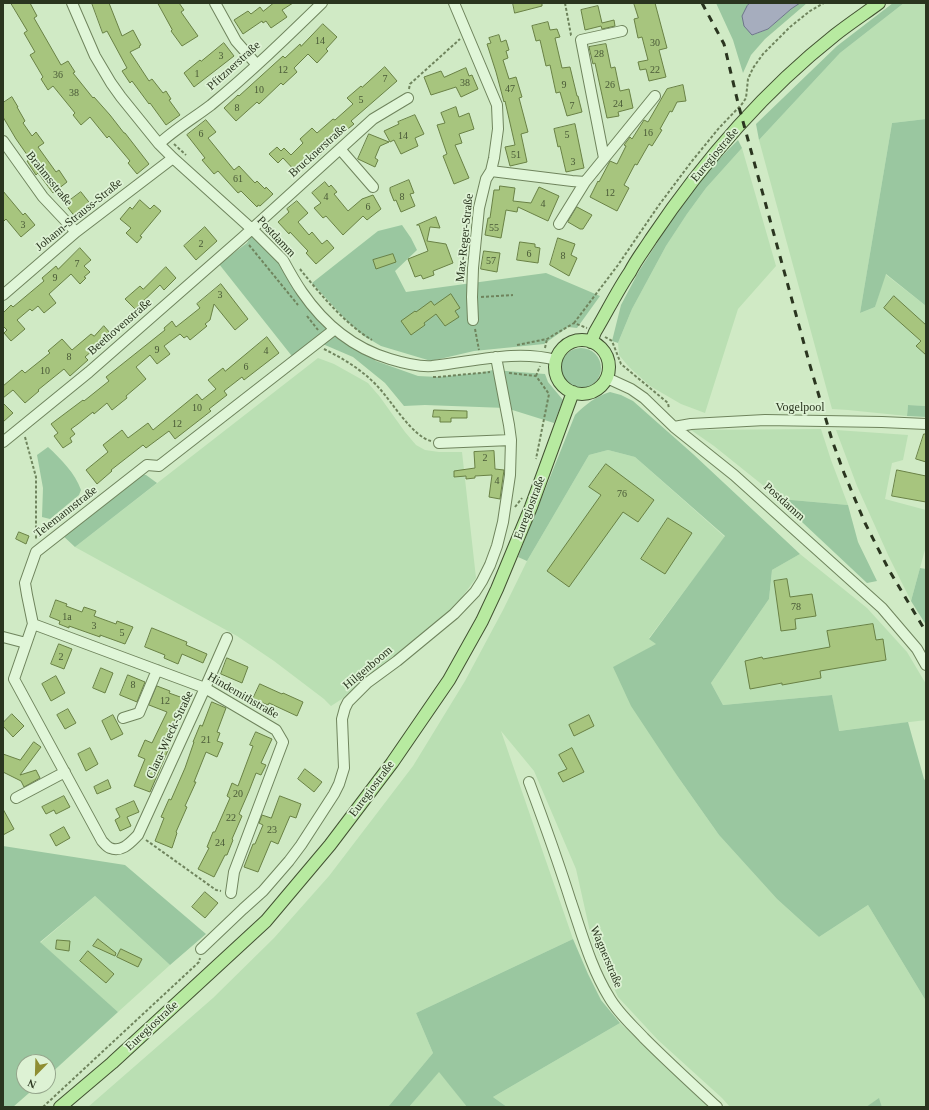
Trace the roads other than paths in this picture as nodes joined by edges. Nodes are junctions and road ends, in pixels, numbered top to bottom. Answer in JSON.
{"nodes":[{"id":1,"x":72,"y":3,"type":"edge"},
{"id":2,"x":215,"y":3,"type":"edge"},
{"id":3,"x":322,"y":3,"type":"edge"},
{"id":4,"x":454,"y":3,"type":"edge"},
{"id":5,"x":879,"y":3,"type":"edge"},
{"id":6,"x":622,"y":31,"type":"dead end"},
{"id":7,"x":257,"y":65,"type":"junction"},
{"id":8,"x":655,"y":96,"type":"dead end"},
{"id":9,"x":408,"y":98,"type":"road end"},
{"id":10,"x":163,"y":140,"type":"junction"},
{"id":11,"x":3,"y":141,"type":"edge"},
{"id":12,"x":340,"y":149,"type":"junction"},
{"id":13,"x":173,"y":158,"type":"junction"},
{"id":14,"x":604,"y":158,"type":"junction"},
{"id":15,"x":491,"y":171,"type":"junction"},
{"id":16,"x":585,"y":182,"type":"junction"},
{"id":17,"x":373,"y":187,"type":"dead end"},
{"id":18,"x":559,"y":224,"type":"dead end"},
{"id":19,"x":251,"y":229,"type":"junction"},
{"id":20,"x":76,"y":232,"type":"junction"},
{"id":21,"x":3,"y":294,"type":"edge"},
{"id":22,"x":473,"y":320,"type":"road end"},
{"id":23,"x":335,"y":329,"type":"junction"},
{"id":24,"x":593,"y":337,"type":"junction"},
{"id":25,"x":496,"y":357,"type":"junction"},
{"id":26,"x":556,"y":360,"type":"junction"},
{"id":27,"x":606,"y":378,"type":"junction"},
{"id":28,"x":573,"y":392,"type":"junction"},
{"id":29,"x":926,"y":424,"type":"edge"},
{"id":30,"x":674,"y":427,"type":"junction"},
{"id":31,"x":511,"y":440,"type":"junction"},
{"id":32,"x":3,"y":442,"type":"edge"},
{"id":33,"x":439,"y":443,"type":"road end"},
{"id":34,"x":33,"y":624,"type":"junction"},
{"id":35,"x":3,"y":637,"type":"edge"},
{"id":36,"x":227,"y":638,"type":"dead end"},
{"id":37,"x":26,"y":643,"type":"junction"},
{"id":38,"x":926,"y":665,"type":"edge"},
{"id":39,"x":158,"y":670,"type":"junction"},
{"id":40,"x":205,"y":688,"type":"junction"},
{"id":41,"x":123,"y":718,"type":"dead end"},
{"id":42,"x":65,"y":772,"type":"junction"},
{"id":43,"x":529,"y":782,"type":"dead end"},
{"id":44,"x":16,"y":798,"type":"dead end"},
{"id":45,"x":231,"y":893,"type":"road end"},
{"id":46,"x":201,"y":949,"type":"road end"},
{"id":47,"x":60,"y":1107,"type":"edge"},
{"id":48,"x":717,"y":1107,"type":"edge"}],
"edges":[{"from":1,"to":10,"type":"street","name":"Postdamm"},
{"from":2,"to":7,"type":"street"},
{"from":3,"to":7,"type":"street","name":"Pfitznerstraße"},
{"from":4,"to":15,"type":"street","name":"Max-Reger-Straße"},
{"from":5,"to":24,"type":"main road","name":"Euregiostraße"},
{"from":6,"to":14,"type":"street"},
{"from":7,"to":10,"type":"street","name":"Pfitznerstraße"},
{"from":8,"to":14,"type":"street"},
{"from":9,"to":12,"type":"street","name":"Brucknerstraße"},
{"from":10,"to":13,"type":"street","name":"Postdamm"},
{"from":11,"to":20,"type":"street","name":"Brahmsstraße"},
{"from":12,"to":17,"type":"street"},
{"from":12,"to":19,"type":"street","name":"Brucknerstraße"},
{"from":13,"to":19,"type":"street","name":"Postdamm"},
{"from":13,"to":20,"type":"street","name":"Johann-Strauss-Straße"},
{"from":14,"to":16,"type":"street"},
{"from":15,"to":16,"type":"street"},
{"from":15,"to":22,"type":"street","name":"Max-Reger-Straße"},
{"from":16,"to":18,"type":"street"},
{"from":19,"to":23,"type":"street","name":"Postdamm"},
{"from":19,"to":32,"type":"street","name":"Beethovenstraße"},
{"from":20,"to":21,"type":"street","name":"Johann-Strauss-Straße"},
{"from":23,"to":25,"type":"street","name":"Postdamm"},
{"from":23,"to":34,"type":"street","name":"Telemannstraße"},
{"from":24,"to":26,"type":"main road"},
{"from":24,"to":27,"type":"main road"},
{"from":25,"to":26,"type":"street","name":"Postdamm"},
{"from":25,"to":31,"type":"street","name":"Hilgenboom"},
{"from":26,"to":28,"type":"main road"},
{"from":27,"to":28,"type":"main road"},
{"from":27,"to":30,"type":"street","name":"Postdamm"},
{"from":28,"to":47,"type":"main road","name":"Euregiostraße"},
{"from":29,"to":30,"type":"street","name":"Vogelpool"},
{"from":30,"to":38,"type":"street","name":"Postdamm"},
{"from":31,"to":33,"type":"street"},
{"from":31,"to":46,"type":"street","name":"Hilgenboom"},
{"from":34,"to":37,"type":"street"},
{"from":34,"to":39,"type":"street","name":"Hindemithstraße"},
{"from":35,"to":37,"type":"street"},
{"from":36,"to":40,"type":"street","name":"Clara-Wieck-Straße"},
{"from":37,"to":42,"type":"street"},
{"from":39,"to":40,"type":"street","name":"Hindemithstraße"},
{"from":39,"to":41,"type":"street"},
{"from":40,"to":42,"type":"street","name":"Clara-Wieck-Straße"},
{"from":40,"to":45,"type":"street","name":"Hindemithstraße"},
{"from":42,"to":44,"type":"street"},
{"from":43,"to":48,"type":"street","name":"Wagnerstraße"}]}
